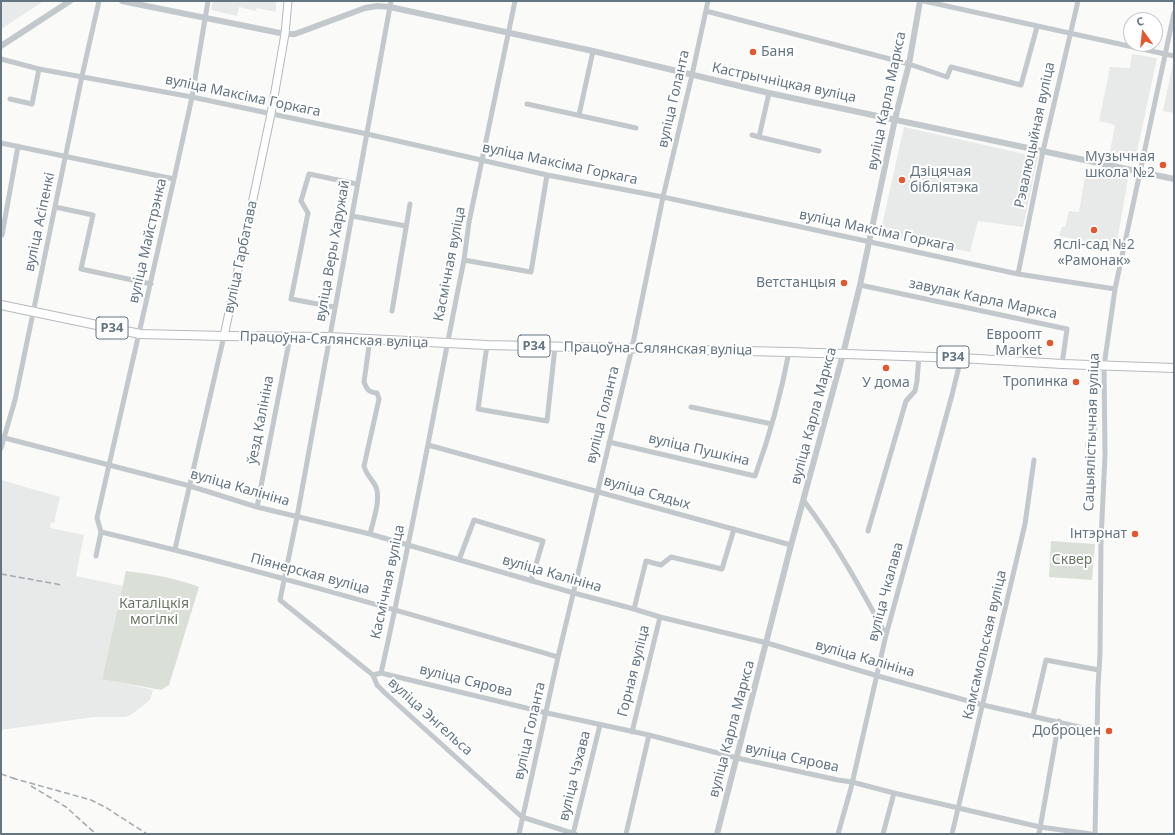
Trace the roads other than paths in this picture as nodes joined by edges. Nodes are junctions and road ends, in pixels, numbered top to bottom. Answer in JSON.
{"nodes":[{"id":1,"x":70,"y":1,"type":"edge"},
{"id":2,"x":99,"y":1,"type":"edge"},
{"id":3,"x":122,"y":1,"type":"edge"},
{"id":4,"x":208,"y":1,"type":"edge"},
{"id":5,"x":288,"y":1,"type":"edge"},
{"id":6,"x":515,"y":1,"type":"edge"},
{"id":7,"x":708,"y":1,"type":"edge"},
{"id":8,"x":920,"y":1,"type":"edge"},
{"id":9,"x":924,"y":1,"type":"edge"},
{"id":10,"x":1078,"y":1,"type":"edge"},
{"id":11,"x":390,"y":4,"type":"edge"},
{"id":12,"x":706,"y":11,"type":"junction"},
{"id":13,"x":1174,"y":13,"type":"edge"},
{"id":14,"x":206,"y":19,"type":"junction"},
{"id":15,"x":1037,"y":27,"type":"junction"},
{"id":16,"x":1070,"y":33,"type":"junction"},
{"id":17,"x":285,"y":34,"type":"junction"},
{"id":18,"x":508,"y":34,"type":"junction"},
{"id":19,"x":1,"y":46,"type":"edge"},
{"id":20,"x":593,"y":52,"type":"junction"},
{"id":21,"x":1165,"y":54,"type":"junction"},
{"id":22,"x":1174,"y":56,"type":"edge"},
{"id":23,"x":1,"y":59,"type":"edge"},
{"id":24,"x":909,"y":64,"type":"junction"},
{"id":25,"x":39,"y":69,"type":"junction"},
{"id":26,"x":692,"y":75,"type":"junction"},
{"id":27,"x":82,"y":76,"type":"junction"},
{"id":28,"x":769,"y":93,"type":"junction"},
{"id":29,"x":192,"y":97,"type":"junction"},
{"id":30,"x":10,"y":100,"type":"dead end"},
{"id":31,"x":527,"y":104,"type":"dead end"},
{"id":32,"x":271,"y":114,"type":"junction"},
{"id":33,"x":579,"y":115,"type":"junction"},
{"id":34,"x":895,"y":119,"type":"junction"},
{"id":35,"x":636,"y":128,"type":"dead end"},
{"id":36,"x":367,"y":134,"type":"junction"},
{"id":37,"x":752,"y":135,"type":"dead end"},
{"id":38,"x":759,"y":137,"type":"junction"},
{"id":39,"x":1,"y":143,"type":"edge"},
{"id":40,"x":18,"y":146,"type":"junction"},
{"id":41,"x":819,"y":151,"type":"dead end"},
{"id":42,"x":1044,"y":151,"type":"junction"},
{"id":43,"x":66,"y":156,"type":"junction"},
{"id":44,"x":482,"y":160,"type":"junction"},
{"id":45,"x":1141,"y":172,"type":"junction"},
{"id":46,"x":547,"y":175,"type":"junction"},
{"id":47,"x":174,"y":179,"type":"junction"},
{"id":48,"x":1174,"y":179,"type":"edge"},
{"id":49,"x":357,"y":184,"type":"junction"},
{"id":50,"x":663,"y":197,"type":"junction"},
{"id":51,"x":410,"y":204,"type":"dead end"},
{"id":52,"x":55,"y":207,"type":"junction"},
{"id":53,"x":352,"y":216,"type":"junction"},
{"id":54,"x":406,"y":226,"type":"junction"},
{"id":55,"x":2,"y":235,"type":"edge"},
{"id":56,"x":869,"y":242,"type":"junction"},
{"id":57,"x":464,"y":260,"type":"junction"},
{"id":58,"x":1018,"y":274,"type":"junction"},
{"id":59,"x":151,"y":284,"type":"junction"},
{"id":60,"x":860,"y":285,"type":"junction"},
{"id":61,"x":1115,"y":289,"type":"junction"},
{"id":62,"x":1,"y":305,"type":"edge"},
{"id":63,"x":334,"y":307,"type":"junction"},
{"id":64,"x":392,"y":311,"type":"dead end"},
{"id":65,"x":33,"y":312,"type":"junction"},
{"id":66,"x":140,"y":334,"type":"junction"},
{"id":67,"x":224,"y":336,"type":"junction"},
{"id":68,"x":290,"y":337,"type":"junction"},
{"id":69,"x":329,"y":337,"type":"junction"},
{"id":70,"x":370,"y":339,"type":"junction"},
{"id":71,"x":447,"y":343,"type":"junction"},
{"id":72,"x":487,"y":345,"type":"junction"},
{"id":73,"x":555,"y":347,"type":"junction"},
{"id":74,"x":632,"y":348,"type":"junction"},
{"id":75,"x":789,"y":352,"type":"junction"},
{"id":76,"x":843,"y":354,"type":"junction"},
{"id":77,"x":919,"y":356,"type":"junction"},
{"id":78,"x":961,"y":358,"type":"junction"},
{"id":79,"x":1062,"y":364,"type":"junction"},
{"id":80,"x":1104,"y":366,"type":"junction"},
{"id":81,"x":1174,"y":368,"type":"edge"},
{"id":82,"x":691,"y":407,"type":"dead end"},
{"id":83,"x":772,"y":424,"type":"junction"},
{"id":84,"x":2,"y":437,"type":"edge"},
{"id":85,"x":609,"y":442,"type":"junction"},
{"id":86,"x":428,"y":446,"type":"junction"},
{"id":87,"x":1,"y":448,"type":"edge"},
{"id":88,"x":1034,"y":460,"type":"dead end"},
{"id":89,"x":109,"y":465,"type":"junction"},
{"id":90,"x":190,"y":486,"type":"junction"},
{"id":91,"x":597,"y":491,"type":"junction"},
{"id":92,"x":804,"y":501,"type":"junction"},
{"id":93,"x":257,"y":507,"type":"junction"},
{"id":94,"x":297,"y":517,"type":"junction"},
{"id":95,"x":734,"y":529,"type":"junction"},
{"id":96,"x":868,"y":531,"type":"dead end"},
{"id":97,"x":101,"y":532,"type":"junction"},
{"id":98,"x":370,"y":534,"type":"junction"},
{"id":99,"x":791,"y":545,"type":"junction"},
{"id":100,"x":407,"y":546,"type":"junction"},
{"id":101,"x":175,"y":550,"type":"junction"},
{"id":102,"x":96,"y":556,"type":"dead end"},
{"id":103,"x":459,"y":560,"type":"junction"},
{"id":104,"x":284,"y":580,"type":"junction"},
{"id":105,"x":531,"y":581,"type":"junction"},
{"id":106,"x":574,"y":593,"type":"junction"},
{"id":107,"x":280,"y":600,"type":"joint"},
{"id":108,"x":395,"y":609,"type":"junction"},
{"id":109,"x":634,"y":609,"type":"junction"},
{"id":110,"x":660,"y":617,"type":"junction"},
{"id":111,"x":886,"y":634,"type":"junction"},
{"id":112,"x":767,"y":642,"type":"junction"},
{"id":113,"x":558,"y":657,"type":"junction"},
{"id":114,"x":1099,"y":670,"type":"junction"},
{"id":115,"x":381,"y":673,"type":"junction"},
{"id":116,"x":373,"y":675,"type":"junction"},
{"id":117,"x":878,"y":676,"type":"junction"},
{"id":118,"x":983,"y":705,"type":"junction"},
{"id":119,"x":546,"y":713,"type":"junction"},
{"id":120,"x":1033,"y":716,"type":"junction"},
{"id":121,"x":1059,"y":721,"type":"junction"},
{"id":122,"x":600,"y":724,"type":"junction"},
{"id":123,"x":1097,"y":731,"type":"junction"},
{"id":124,"x":632,"y":732,"type":"junction"},
{"id":125,"x":649,"y":735,"type":"junction"},
{"id":126,"x":737,"y":758,"type":"junction"},
{"id":127,"x":852,"y":782,"type":"junction"},
{"id":128,"x":894,"y":794,"type":"junction"},
{"id":129,"x":958,"y":808,"type":"junction"},
{"id":130,"x":522,"y":816,"type":"junction"},
{"id":131,"x":1040,"y":827,"type":"junction"},
{"id":132,"x":518,"y":834,"type":"edge"},
{"id":133,"x":574,"y":834,"type":"edge"},
{"id":134,"x":626,"y":834,"type":"edge"},
{"id":135,"x":717,"y":834,"type":"edge"},
{"id":136,"x":838,"y":834,"type":"edge"},
{"id":137,"x":883,"y":834,"type":"edge"},
{"id":138,"x":952,"y":834,"type":"edge"},
{"id":139,"x":1039,"y":834,"type":"edge"},
{"id":140,"x":1091,"y":834,"type":"edge"},
{"id":141,"x":1095,"y":834,"type":"edge"}],
"edges":[{"from":1,"to":19,"type":"street"},
{"from":2,"to":27,"type":"street","name":"вуліца Асіпенкі"},
{"from":3,"to":14,"type":"street"},
{"from":4,"to":14,"type":"street","name":"вуліца Майстрэнка"},
{"from":5,"to":17,"type":"main road","name":"вуліца Гарбатава"},
{"from":6,"to":18,"type":"street","name":"Касмічная вуліца"},
{"from":7,"to":12,"type":"street","name":"вуліца Голанта"},
{"from":8,"to":24,"type":"street","name":"вуліца Карла Маркса"},
{"from":9,"to":15,"type":"street"},
{"from":10,"to":16,"type":"street","name":"Рэвалюцыйная вуліца"},
{"from":11,"to":17,"type":"street","name":"Кастрычніцкая вуліца"},
{"from":11,"to":18,"type":"street","name":"Кастрычніцкая вуліца"},
{"from":11,"to":36,"type":"street","name":"вуліца Веры Харужай"},
{"from":12,"to":24,"type":"street"},
{"from":12,"to":26,"type":"street","name":"вуліца Голанта"},
{"from":13,"to":21,"type":"street","name":"Сацыялістычная вуліца"},
{"from":14,"to":17,"type":"street"},
{"from":14,"to":29,"type":"street","name":"вуліца Майстрэнка"},
{"from":15,"to":16,"type":"street"},
{"from":15,"to":24,"type":"street"},
{"from":16,"to":21,"type":"street"},
{"from":16,"to":42,"type":"street","name":"Рэвалюцыйная вуліца"},
{"from":17,"to":32,"type":"main road","name":"вуліца Гарбатава"},
{"from":18,"to":20,"type":"street","name":"Кастрычніцкая вуліца"},
{"from":18,"to":44,"type":"street","name":"Касмічная вуліца"},
{"from":20,"to":26,"type":"street","name":"Кастрычніцкая вуліца"},
{"from":20,"to":33,"type":"street"},
{"from":21,"to":22,"type":"street"},
{"from":21,"to":45,"type":"street","name":"Сацыялістычная вуліца"},
{"from":23,"to":25,"type":"street","name":"вуліца Максіма Горкага"},
{"from":24,"to":34,"type":"street","name":"вуліца Карла Маркса"},
{"from":25,"to":27,"type":"street","name":"вуліца Максіма Горкага"},
{"from":25,"to":30,"type":"street"},
{"from":26,"to":28,"type":"street","name":"Кастрычніцкая вуліца"},
{"from":26,"to":50,"type":"street","name":"вуліца Голанта"},
{"from":27,"to":29,"type":"street","name":"вуліца Максіма Горкага"},
{"from":27,"to":43,"type":"street","name":"вуліца Асіпенкі"},
{"from":28,"to":34,"type":"street","name":"Кастрычніцкая вуліца"},
{"from":28,"to":38,"type":"street"},
{"from":29,"to":32,"type":"street","name":"вуліца Максіма Горкага"},
{"from":29,"to":47,"type":"street","name":"вуліца Майстрэнка"},
{"from":31,"to":33,"type":"street"},
{"from":32,"to":36,"type":"street","name":"вуліца Максіма Горкага"},
{"from":32,"to":67,"type":"main road","name":"вуліца Гарбатава"},
{"from":33,"to":35,"type":"street"},
{"from":34,"to":42,"type":"street","name":"Кастрычніцкая вуліца"},
{"from":34,"to":56,"type":"street","name":"вуліца Карла Маркса"},
{"from":36,"to":44,"type":"street","name":"вуліца Максіма Горкага"},
{"from":36,"to":49,"type":"street","name":"вуліца Веры Харужай"},
{"from":37,"to":38,"type":"street"},
{"from":38,"to":41,"type":"street"},
{"from":39,"to":40,"type":"street"},
{"from":40,"to":43,"type":"street"},
{"from":40,"to":55,"type":"street"},
{"from":42,"to":45,"type":"street","name":"Кастрычніцкая вуліца"},
{"from":42,"to":58,"type":"street","name":"Рэвалюцыйная вуліца"},
{"from":43,"to":47,"type":"street"},
{"from":43,"to":52,"type":"street","name":"вуліца Асіпенкі"},
{"from":44,"to":46,"type":"street","name":"вуліца Максіма Горкага"},
{"from":44,"to":57,"type":"street","name":"Касмічная вуліца"},
{"from":45,"to":48,"type":"street","name":"Кастрычніцкая вуліца"},
{"from":45,"to":61,"type":"street","name":"Сацыялістычная вуліца"},
{"from":46,"to":50,"type":"street","name":"вуліца Максіма Горкага"},
{"from":46,"to":57,"type":"street"},
{"from":47,"to":59,"type":"street","name":"вуліца Майстрэнка"},
{"from":49,"to":53,"type":"street","name":"вуліца Веры Харужай"},
{"from":49,"to":63,"type":"street"},
{"from":50,"to":56,"type":"street","name":"вуліца Максіма Горкага"},
{"from":50,"to":74,"type":"street","name":"вуліца Голанта"},
{"from":51,"to":54,"type":"street"},
{"from":52,"to":59,"type":"street"},
{"from":52,"to":65,"type":"street","name":"вуліца Асіпенкі"},
{"from":53,"to":54,"type":"street"},
{"from":53,"to":63,"type":"street","name":"вуліца Веры Харужай"},
{"from":54,"to":64,"type":"street"},
{"from":56,"to":58,"type":"street","name":"вуліца Максіма Горкага"},
{"from":56,"to":60,"type":"street","name":"вуліца Карла Маркса"},
{"from":57,"to":71,"type":"street","name":"Касмічная вуліца"},
{"from":58,"to":61,"type":"street","name":"вуліца Максіма Горкага"},
{"from":59,"to":66,"type":"street","name":"вуліца Майстрэнка"},
{"from":60,"to":76,"type":"street","name":"вуліца Карла Маркса"},
{"from":60,"to":79,"type":"street","name":"завулак Карла Маркса"},
{"from":61,"to":80,"type":"street","name":"Сацыялістычная вуліца"},
{"from":62,"to":65,"type":"main road","name":"Працоўна-Сялянская вуліца","number":"Р34"},
{"from":63,"to":69,"type":"street","name":"вуліца Веры Харужай"},
{"from":65,"to":66,"type":"main road","name":"Працоўна-Сялянская вуліца","number":"Р34"},
{"from":65,"to":84,"type":"street","name":"вуліца Асіпенкі"},
{"from":66,"to":67,"type":"main road","name":"Працоўна-Сялянская вуліца","number":"Р34"},
{"from":66,"to":89,"type":"street","name":"вуліца Майстрэнка"},
{"from":67,"to":68,"type":"main road","name":"Працоўна-Сялянская вуліца","number":"Р34"},
{"from":67,"to":90,"type":"street","name":"вуліца Гарбатава"},
{"from":68,"to":69,"type":"main road","name":"Працоўна-Сялянская вуліца","number":"Р34"},
{"from":68,"to":93,"type":"street","name":"ўезд Калініна"},
{"from":69,"to":70,"type":"main road","name":"Працоўна-Сялянская вуліца","number":"Р34"},
{"from":69,"to":94,"type":"street","name":"вуліца Веры Харужай"},
{"from":70,"to":71,"type":"main road","name":"Працоўна-Сялянская вуліца","number":"Р34"},
{"from":70,"to":98,"type":"street"},
{"from":71,"to":72,"type":"main road","name":"Працоўна-Сялянская вуліца","number":"Р34"},
{"from":71,"to":86,"type":"street","name":"Касмічная вуліца"},
{"from":72,"to":73,"type":"main road","name":"Працоўна-Сялянская вуліца","number":"Р34"},
{"from":72,"to":73,"type":"street"},
{"from":73,"to":74,"type":"main road","name":"Працоўна-Сялянская вуліца","number":"Р34"},
{"from":74,"to":75,"type":"main road","name":"Працоўна-Сялянская вуліца","number":"Р34"},
{"from":74,"to":85,"type":"street","name":"вуліца Голанта"},
{"from":75,"to":76,"type":"main road","name":"Працоўна-Сялянская вуліца","number":"Р34"},
{"from":75,"to":83,"type":"street","name":"вуліца Пушкіна"},
{"from":76,"to":77,"type":"main road","name":"Працоўна-Сялянская вуліца","number":"Р34"},
{"from":76,"to":92,"type":"street","name":"вуліца Карла Маркса"},
{"from":77,"to":78,"type":"main road","name":"Працоўна-Сялянская вуліца","number":"Р34"},
{"from":77,"to":96,"type":"street"},
{"from":78,"to":79,"type":"main road","name":"Працоўна-Сялянская вуліца","number":"Р34"},
{"from":78,"to":111,"type":"street","name":"вуліца Чкалава"},
{"from":79,"to":80,"type":"main road","name":"Працоўна-Сялянская вуліца","number":"Р34"},
{"from":80,"to":81,"type":"main road","name":"Працоўна-Сялянская вуліца","number":"Р34"},
{"from":80,"to":114,"type":"street","name":"Сацыялістычная вуліца"},
{"from":82,"to":83,"type":"street"},
{"from":83,"to":85,"type":"street","name":"вуліца Пушкіна"},
{"from":84,"to":87,"type":"street","name":"вуліца Асіпенкі"},
{"from":84,"to":89,"type":"street","name":"вуліца Калініна"},
{"from":85,"to":91,"type":"street","name":"вуліца Голанта"},
{"from":86,"to":91,"type":"street","name":"вуліца Сядых"},
{"from":86,"to":100,"type":"street","name":"Касмічная вуліца"},
{"from":88,"to":118,"type":"street","name":"Камсамольская вуліца"},
{"from":89,"to":90,"type":"street","name":"вуліца Калініна"},
{"from":89,"to":97,"type":"street","name":"вуліца Майстрэнка"},
{"from":90,"to":93,"type":"street","name":"вуліца Калініна"},
{"from":90,"to":101,"type":"street","name":"вуліца Гарбатава"},
{"from":91,"to":95,"type":"street","name":"вуліца Сядых"},
{"from":91,"to":106,"type":"street","name":"вуліца Голанта"},
{"from":92,"to":99,"type":"street","name":"вуліца Карла Маркса"},
{"from":92,"to":111,"type":"street"},
{"from":93,"to":94,"type":"street","name":"вуліца Калініна"},
{"from":94,"to":98,"type":"street","name":"вуліца Калініна"},
{"from":94,"to":104,"type":"street","name":"вуліца Веры Харужай"},
{"from":95,"to":99,"type":"street","name":"вуліца Сядых"},
{"from":95,"to":109,"type":"street"},
{"from":97,"to":101,"type":"street","name":"Піянерская вуліца"},
{"from":97,"to":102,"type":"street"},
{"from":98,"to":100,"type":"street","name":"вуліца Калініна"},
{"from":99,"to":112,"type":"street","name":"вуліца Карла Маркса"},
{"from":100,"to":103,"type":"street","name":"вуліца Калініна"},
{"from":100,"to":108,"type":"street","name":"Касмічная вуліца"},
{"from":101,"to":104,"type":"street","name":"Піянерская вуліца"},
{"from":103,"to":105,"type":"street","name":"вуліца Калініна"},
{"from":103,"to":105,"type":"street"},
{"from":104,"to":107,"type":"street","name":"вуліца Веры Харужай"},
{"from":104,"to":108,"type":"street","name":"Піянерская вуліца"},
{"from":105,"to":106,"type":"street","name":"вуліца Калініна"},
{"from":106,"to":109,"type":"street","name":"вуліца Калініна"},
{"from":106,"to":113,"type":"street","name":"вуліца Голанта"},
{"from":107,"to":116,"type":"street","name":"вуліца Энгельса"},
{"from":108,"to":113,"type":"street","name":"Піянерская вуліца"},
{"from":108,"to":115,"type":"street","name":"Касмічная вуліца"},
{"from":109,"to":110,"type":"street","name":"вуліца Калініна"},
{"from":110,"to":112,"type":"street","name":"вуліца Калініна"},
{"from":110,"to":124,"type":"street","name":"Горная вуліца"},
{"from":111,"to":117,"type":"street","name":"вуліца Чкалава"},
{"from":112,"to":117,"type":"street","name":"вуліца Калініна"},
{"from":112,"to":126,"type":"street","name":"вуліца Карла Маркса"},
{"from":113,"to":119,"type":"street","name":"вуліца Голанта"},
{"from":114,"to":120,"type":"street"},
{"from":114,"to":123,"type":"street","name":"Сацыялістычная вуліца"},
{"from":115,"to":116,"type":"street","name":"вуліца Сярова"},
{"from":115,"to":119,"type":"street","name":"вуліца Сярова"},
{"from":116,"to":130,"type":"street","name":"вуліца Энгельса"},
{"from":117,"to":118,"type":"street","name":"вуліца Калініна"},
{"from":117,"to":127,"type":"street","name":"вуліца Чкалава"},
{"from":118,"to":120,"type":"street","name":"вуліца Калініна"},
{"from":118,"to":129,"type":"street","name":"Камсамольская вуліца"},
{"from":119,"to":122,"type":"street","name":"вуліца Сярова"},
{"from":119,"to":130,"type":"street","name":"вуліца Голанта"},
{"from":120,"to":121,"type":"street","name":"вуліца Калініна"},
{"from":121,"to":123,"type":"street","name":"вуліца Калініна"},
{"from":121,"to":131,"type":"street"},
{"from":122,"to":124,"type":"street","name":"вуліца Сярова"},
{"from":122,"to":133,"type":"street","name":"вуліца Чэхава"},
{"from":123,"to":141,"type":"street","name":"Сацыялістычная вуліца"},
{"from":124,"to":125,"type":"street","name":"вуліца Сярова"},
{"from":125,"to":126,"type":"street","name":"вуліца Сярова"},
{"from":125,"to":134,"type":"street"},
{"from":126,"to":127,"type":"street","name":"вуліца Сярова"},
{"from":126,"to":135,"type":"street","name":"вуліца Карла Маркса"},
{"from":127,"to":128,"type":"street","name":"вуліца Сярова"},
{"from":127,"to":136,"type":"street","name":"вуліца Чкалава"},
{"from":128,"to":129,"type":"street","name":"вуліца Сярова"},
{"from":128,"to":137,"type":"street"},
{"from":129,"to":131,"type":"street","name":"вуліца Сярова"},
{"from":129,"to":138,"type":"street","name":"Камсамольская вуліца"},
{"from":130,"to":132,"type":"street","name":"вуліца Голанта"},
{"from":130,"to":133,"type":"street","name":"вуліца Энгельса"},
{"from":131,"to":139,"type":"street"},
{"from":131,"to":140,"type":"street","name":"вуліца Сярова"}]}
